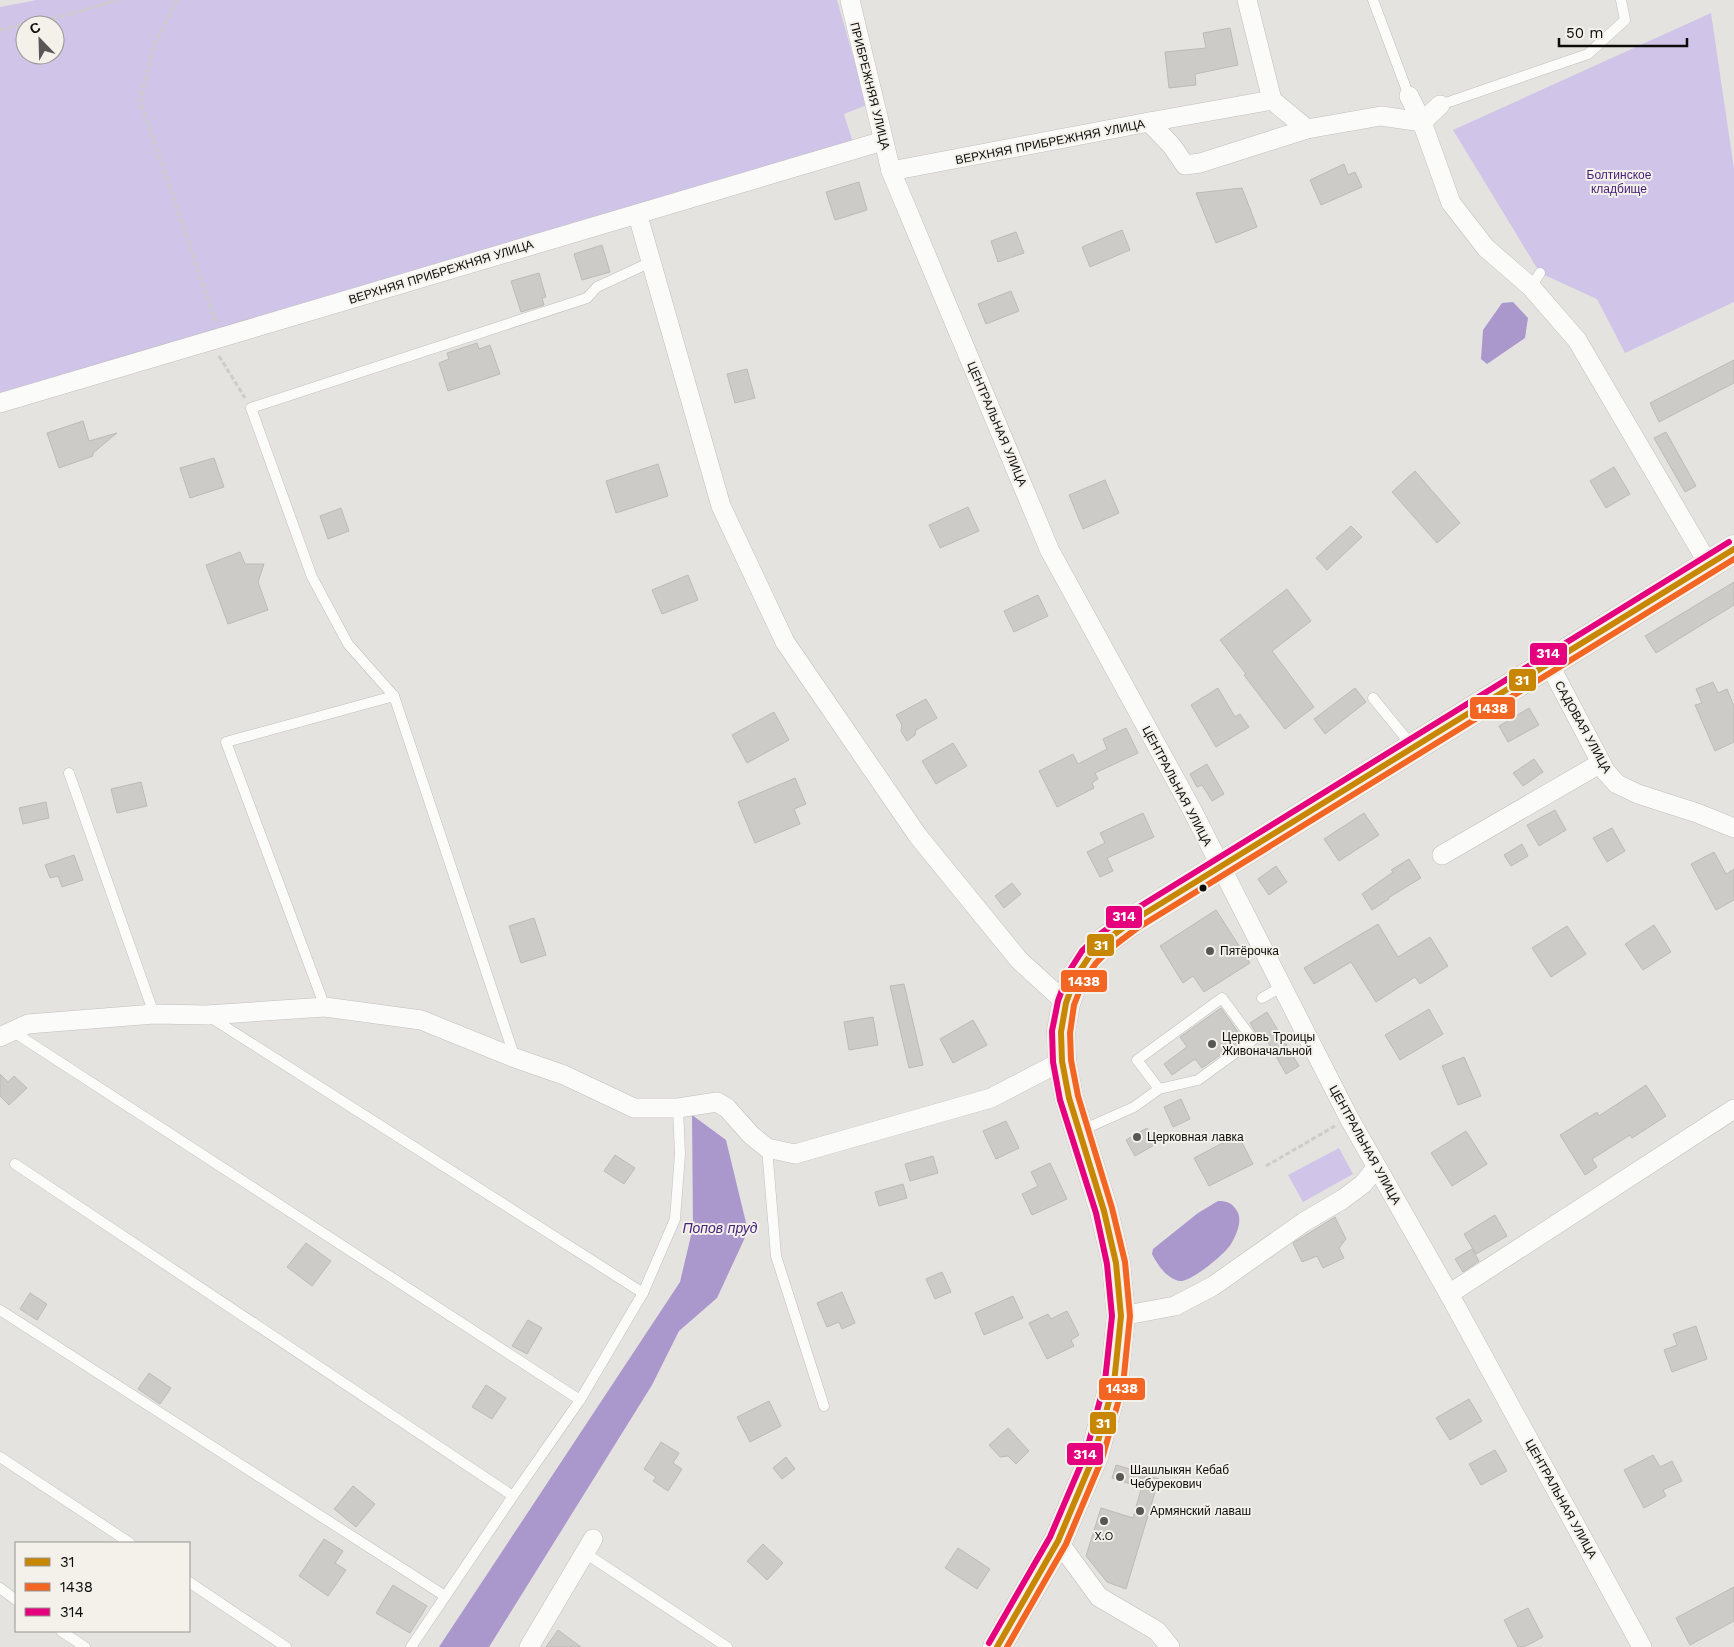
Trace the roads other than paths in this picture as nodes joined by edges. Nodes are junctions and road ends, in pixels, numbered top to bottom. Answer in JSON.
{"nodes":[{"id":1,"x":850,"y":0,"type":"edge"},
{"id":2,"x":1247,"y":0,"type":"edge"},
{"id":3,"x":1373,"y":0,"type":"edge"},
{"id":4,"x":1621,"y":0,"type":"edge"},
{"id":5,"x":1409,"y":96,"type":"joint"},
{"id":6,"x":1272,"y":100,"type":"junction"},
{"id":7,"x":1440,"y":105,"type":"joint"},
{"id":8,"x":1149,"y":122,"type":"junction"},
{"id":9,"x":1422,"y":122,"type":"junction"},
{"id":10,"x":1307,"y":129,"type":"junction"},
{"id":11,"x":883,"y":141,"type":"junction"},
{"id":12,"x":891,"y":171,"type":"junction"},
{"id":13,"x":640,"y":223,"type":"dead end"},
{"id":14,"x":651,"y":262,"type":"junction"},
{"id":15,"x":0,"y":403,"type":"edge"},
{"id":16,"x":1734,"y":549,"type":"edge"},
{"id":17,"x":1709,"y":565,"type":"junction"},
{"id":18,"x":1549,"y":664,"type":"junction"},
{"id":19,"x":394,"y":696,"type":"junction"},
{"id":20,"x":1373,"y":698,"type":"dead end"},
{"id":21,"x":1414,"y":747,"type":"junction"},
{"id":22,"x":1601,"y":763,"type":"junction"},
{"id":23,"x":70,"y":773,"type":"dead end"},
{"id":24,"x":1734,"y":828,"type":"edge"},
{"id":25,"x":1442,"y":854,"type":"dead end"},
{"id":26,"x":1220,"y":866,"type":"junction"},
{"id":27,"x":1281,"y":987,"type":"junction"},
{"id":28,"x":1262,"y":998,"type":"dead end"},
{"id":29,"x":1066,"y":1003,"type":"junction"},
{"id":30,"x":325,"y":1007,"type":"junction"},
{"id":31,"x":154,"y":1014,"type":"junction"},
{"id":32,"x":207,"y":1015,"type":"junction"},
{"id":33,"x":6,"y":1034,"type":"edge"},
{"id":34,"x":515,"y":1058,"type":"junction"},
{"id":35,"x":1062,"y":1061,"type":"junction"},
{"id":36,"x":1158,"y":1089,"type":"junction"},
{"id":37,"x":678,"y":1108,"type":"junction"},
{"id":38,"x":1734,"y":1109,"type":"edge"},
{"id":39,"x":1080,"y":1132,"type":"junction"},
{"id":40,"x":767,"y":1148,"type":"junction"},
{"id":41,"x":15,"y":1164,"type":"dead end"},
{"id":42,"x":1376,"y":1168,"type":"junction"},
{"id":43,"x":643,"y":1292,"type":"junction"},
{"id":44,"x":1449,"y":1294,"type":"junction"},
{"id":45,"x":0,"y":1310,"type":"edge"},
{"id":46,"x":1121,"y":1316,"type":"junction"},
{"id":47,"x":580,"y":1400,"type":"junction"},
{"id":48,"x":824,"y":1406,"type":"dead end"},
{"id":49,"x":0,"y":1457,"type":"edge"},
{"id":50,"x":513,"y":1496,"type":"junction"},
{"id":51,"x":1058,"y":1541,"type":"junction"},
{"id":52,"x":128,"y":1542,"type":"edge"},
{"id":53,"x":589,"y":1546,"type":"joint"},
{"id":54,"x":190,"y":1583,"type":"edge"},
{"id":55,"x":0,"y":1588,"type":"edge"},
{"id":56,"x":445,"y":1596,"type":"junction"},
{"id":57,"x":15,"y":1599,"type":"edge"},
{"id":58,"x":62,"y":1632,"type":"edge"},
{"id":59,"x":85,"y":1647,"type":"edge"},
{"id":60,"x":286,"y":1647,"type":"edge"},
{"id":61,"x":411,"y":1647,"type":"edge"},
{"id":62,"x":529,"y":1647,"type":"edge"},
{"id":63,"x":726,"y":1647,"type":"edge"},
{"id":64,"x":997,"y":1647,"type":"edge"},
{"id":65,"x":1170,"y":1647,"type":"edge"},
{"id":66,"x":1642,"y":1647,"type":"edge"}],
"edges":[{"from":1,"to":11,"type":"street","name":"ПРИБРЕЖНЯЯ УЛИЦА"},
{"from":2,"to":6,"type":"street"},
{"from":3,"to":5,"type":"lane"},
{"from":4,"to":7,"type":"lane"},
{"from":5,"to":9,"type":"street"},
{"from":6,"to":8,"type":"street"},
{"from":6,"to":10,"type":"street"},
{"from":7,"to":9,"type":"street"},
{"from":8,"to":10,"type":"street","name":"ВЕРХНЯЯ ПРИБРЕЖНЯЯ УЛИЦА"},
{"from":8,"to":12,"type":"street","name":"ВЕРХНЯЯ ПРИБРЕЖНЯЯ УЛИЦА"},
{"from":9,"to":10,"type":"street","name":"ВЕРХНЯЯ ПРИБРЕЖНЯЯ УЛИЦА"},
{"from":9,"to":17,"type":"street"},
{"from":11,"to":12,"type":"street","name":"ПРИБРЕЖНЯЯ УЛИЦА"},
{"from":11,"to":15,"type":"street","name":"ВЕРХНЯЯ ПРИБРЕЖНЯЯ УЛИЦА"},
{"from":12,"to":26,"type":"street","name":"ЦЕНТРАЛЬНАЯ УЛИЦА"},
{"from":13,"to":14,"type":"street"},
{"from":14,"to":19,"type":"lane"},
{"from":14,"to":29,"type":"street"},
{"from":16,"to":17,"type":"main road"},
{"from":17,"to":18,"type":"main road"},
{"from":18,"to":21,"type":"main road"},
{"from":18,"to":22,"type":"street","name":"САДОВАЯ УЛИЦА"},
{"from":19,"to":30,"type":"lane"},
{"from":19,"to":34,"type":"lane"},
{"from":20,"to":21,"type":"lane"},
{"from":21,"to":26,"type":"main road"},
{"from":22,"to":24,"type":"street","name":"САДОВАЯ УЛИЦА"},
{"from":22,"to":25,"type":"street"},
{"from":23,"to":31,"type":"lane"},
{"from":26,"to":27,"type":"street","name":"ЦЕНТРАЛЬНАЯ УЛИЦА"},
{"from":26,"to":29,"type":"main road"},
{"from":27,"to":28,"type":"lane"},
{"from":27,"to":42,"type":"street","name":"ЦЕНТРАЛЬНАЯ УЛИЦА"},
{"from":29,"to":35,"type":"main road"},
{"from":30,"to":32,"type":"street"},
{"from":30,"to":34,"type":"street"},
{"from":31,"to":32,"type":"street"},
{"from":31,"to":33,"type":"street"},
{"from":32,"to":43,"type":"lane"},
{"from":33,"to":47,"type":"lane"},
{"from":34,"to":37,"type":"street"},
{"from":35,"to":39,"type":"main road"},
{"from":35,"to":40,"type":"street"},
{"from":36,"to":36,"type":"lane"},
{"from":36,"to":39,"type":"lane"},
{"from":37,"to":40,"type":"street"},
{"from":37,"to":43,"type":"lane"},
{"from":38,"to":44,"type":"street"},
{"from":39,"to":46,"type":"main road"},
{"from":40,"to":48,"type":"lane"},
{"from":41,"to":50,"type":"lane"},
{"from":42,"to":44,"type":"street","name":"ЦЕНТРАЛЬНАЯ УЛИЦА"},
{"from":42,"to":46,"type":"street"},
{"from":43,"to":47,"type":"lane"},
{"from":44,"to":66,"type":"street","name":"ЦЕНТРАЛЬНАЯ УЛИЦА"},
{"from":45,"to":56,"type":"lane"},
{"from":46,"to":51,"type":"main road"},
{"from":47,"to":50,"type":"lane"},
{"from":49,"to":52,"type":"lane"},
{"from":50,"to":56,"type":"lane"},
{"from":51,"to":64,"type":"main road"},
{"from":51,"to":65,"type":"street"},
{"from":53,"to":62,"type":"street"},
{"from":53,"to":63,"type":"lane"},
{"from":54,"to":60,"type":"lane"},
{"from":55,"to":57,"type":"lane"},
{"from":56,"to":61,"type":"lane"},
{"from":58,"to":59,"type":"lane"}]}
